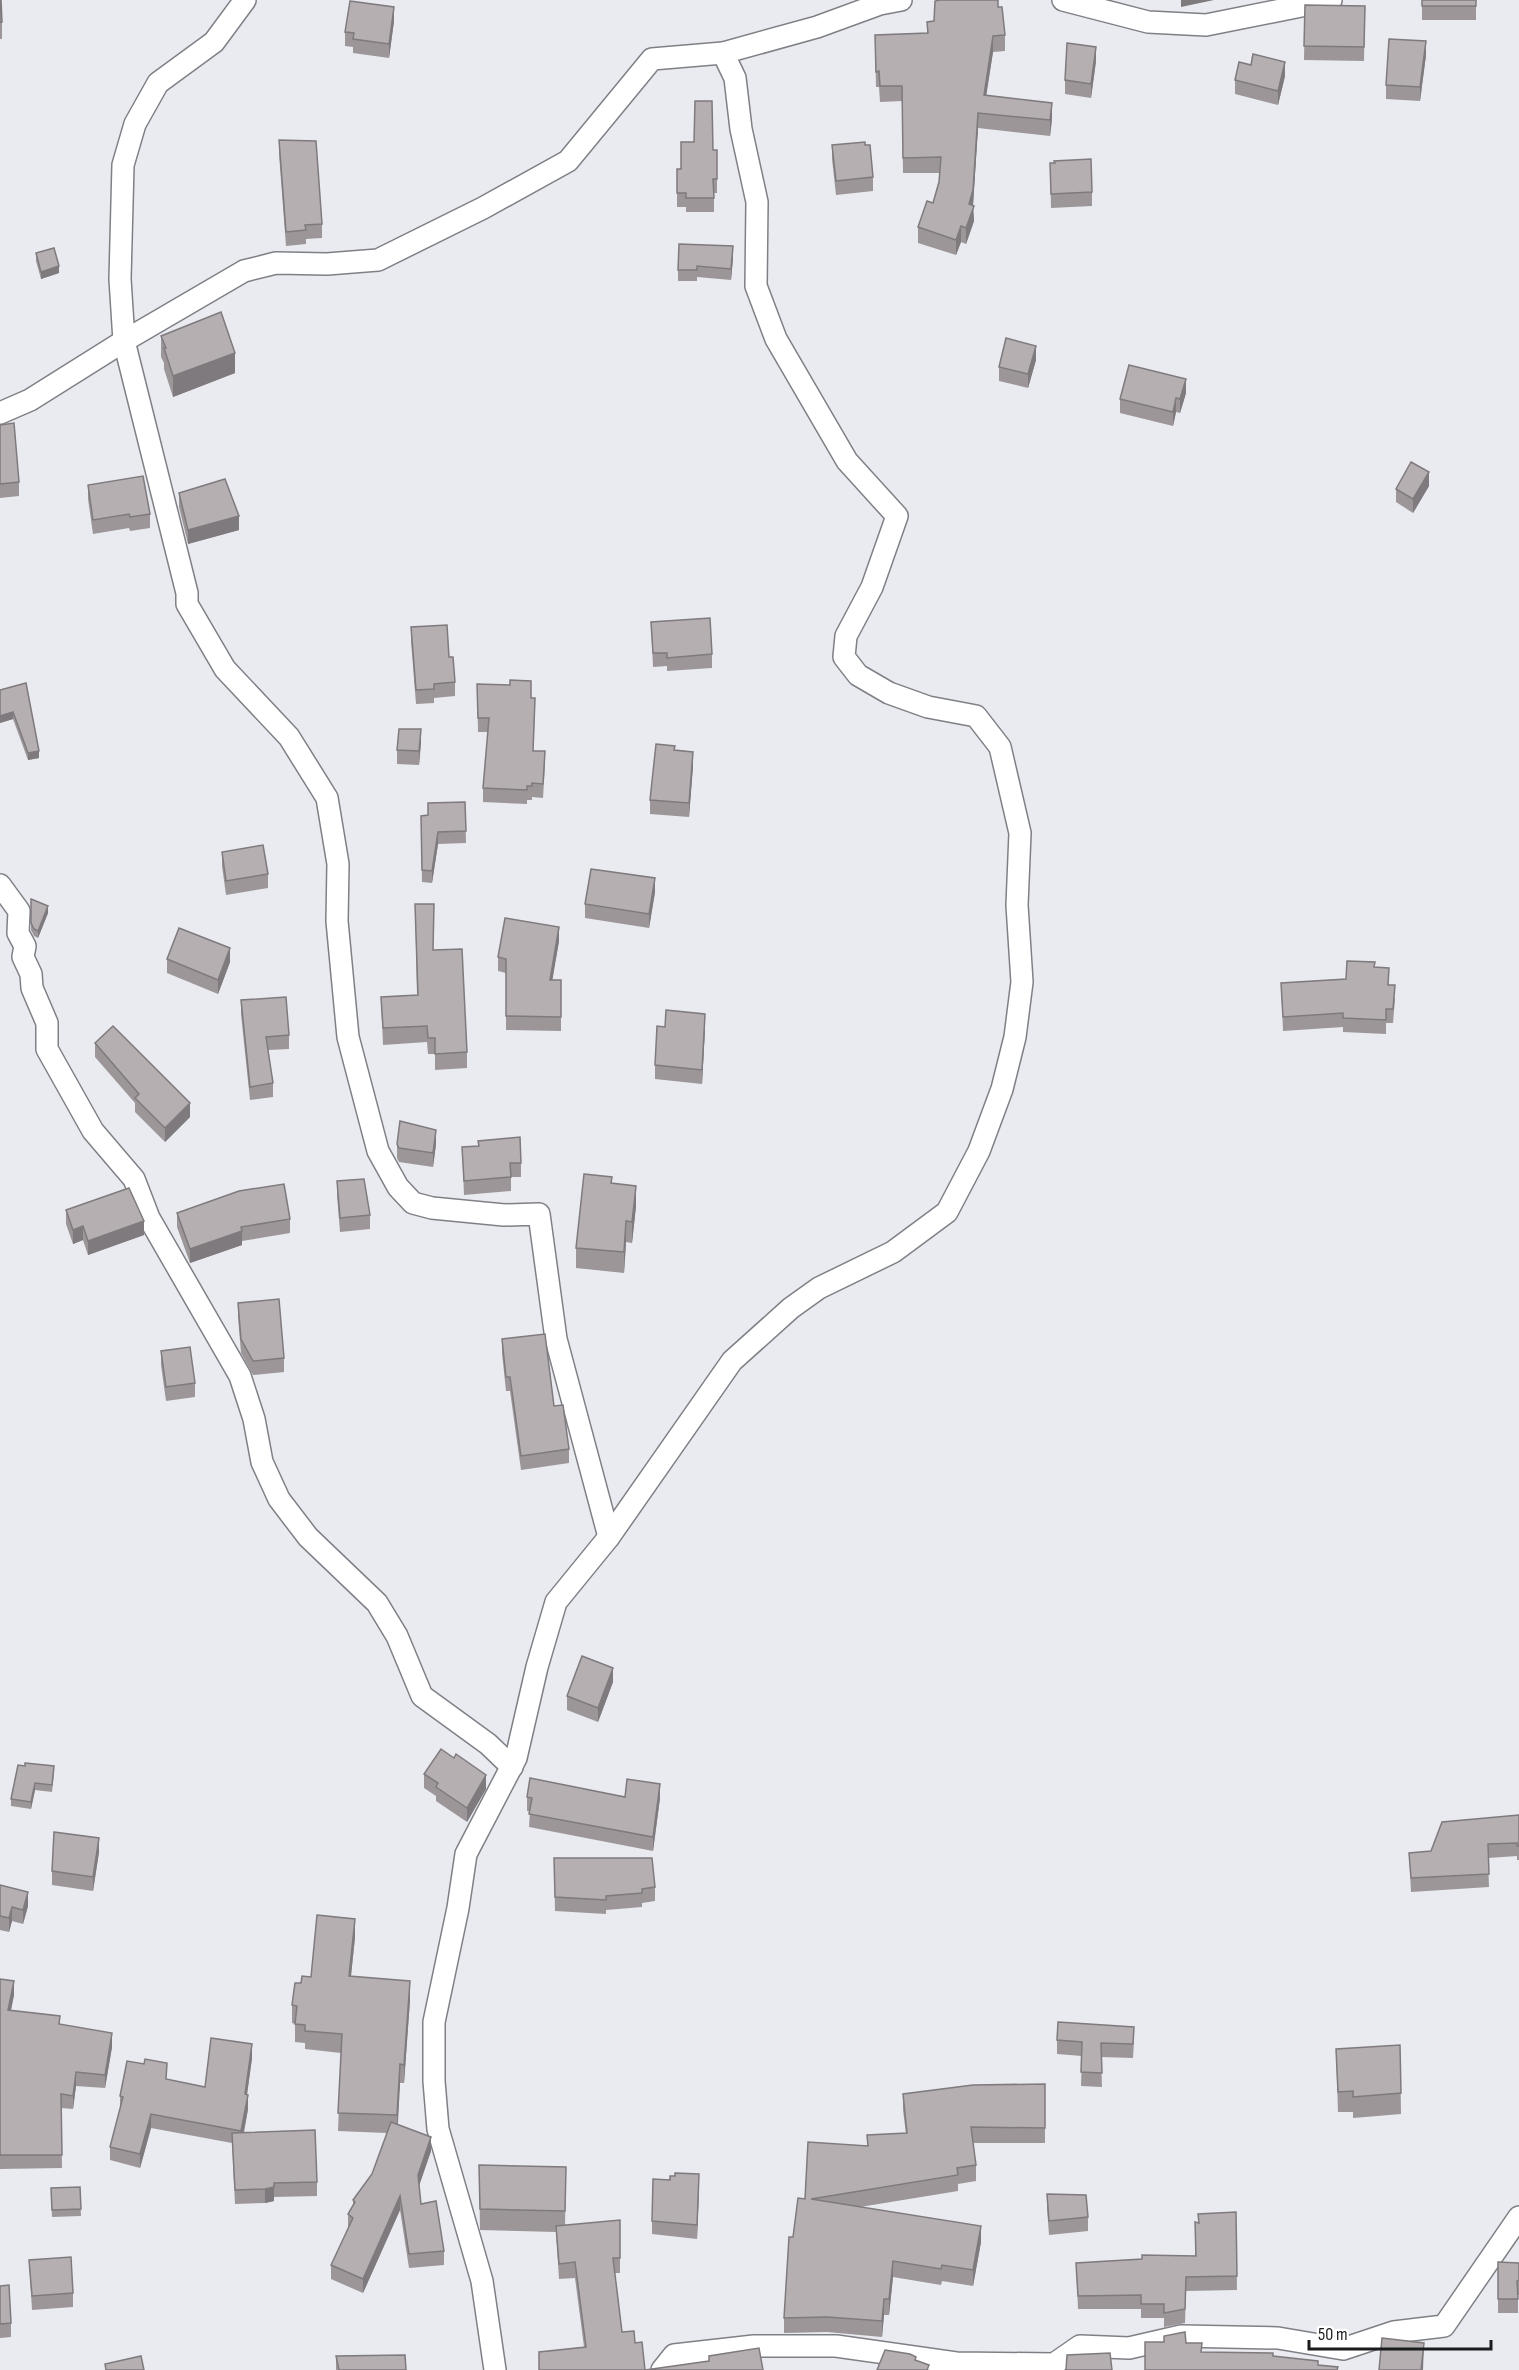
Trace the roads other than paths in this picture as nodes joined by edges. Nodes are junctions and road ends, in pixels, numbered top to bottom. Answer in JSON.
{"nodes":[{"id":1,"x":245,"y":0,"type":"edge"},
{"id":2,"x":901,"y":0,"type":"edge"},
{"id":3,"x":1063,"y":0,"type":"edge"},
{"id":4,"x":1331,"y":0,"type":"edge"},
{"id":5,"x":723,"y":53,"type":"junction"},
{"id":6,"x":124,"y":341,"type":"junction"},
{"id":7,"x":0,"y":413,"type":"edge"},
{"id":8,"x":0,"y":885,"type":"edge"},
{"id":9,"x":609,"y":1537,"type":"junction"},
{"id":10,"x":512,"y":1767,"type":"junction"},
{"id":11,"x":1519,"y":2217,"type":"edge"},
{"id":12,"x":495,"y":2370,"type":"edge"},
{"id":13,"x":662,"y":2370,"type":"edge"}],
"edges":[{"from":1,"to":6,"type":"street"},
{"from":2,"to":5,"type":"street"},
{"from":3,"to":4,"type":"street"},
{"from":5,"to":6,"type":"street"},
{"from":5,"to":9,"type":"street"},
{"from":6,"to":7,"type":"street"},
{"from":6,"to":9,"type":"street"},
{"from":8,"to":10,"type":"street"},
{"from":9,"to":10,"type":"street"},
{"from":10,"to":12,"type":"street"},
{"from":11,"to":13,"type":"street"}]}
